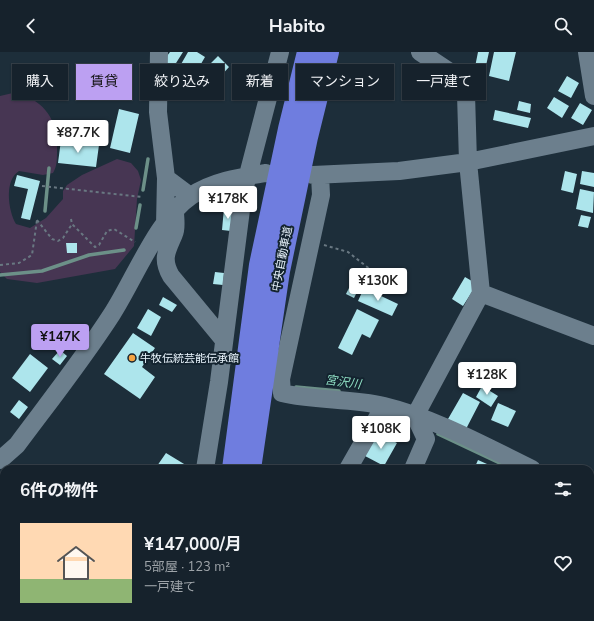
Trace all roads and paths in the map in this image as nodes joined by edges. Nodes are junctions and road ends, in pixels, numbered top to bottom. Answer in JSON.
{"nodes":[{"id":1,"x":159,"y":52,"type":"edge"},
{"id":2,"x":280,"y":52,"type":"edge"},
{"id":3,"x":308,"y":52,"type":"edge"},
{"id":4,"x":328,"y":52,"type":"edge"},
{"id":5,"x":420,"y":52,"type":"edge"},
{"id":6,"x":587,"y":52,"type":"edge"},
{"id":7,"x":594,"y":96,"type":"edge"},
{"id":8,"x":594,"y":136,"type":"edge"},
{"id":9,"x":468,"y":162,"type":"junction"},
{"id":10,"x":266,"y":173,"type":"dead end"},
{"id":11,"x":248,"y":176,"type":"junction"},
{"id":12,"x":166,"y":178,"type":"junction"},
{"id":13,"x":42,"y":186,"type":"dead end"},
{"id":14,"x":190,"y":196,"type":"junction"},
{"id":15,"x":142,"y":197,"type":"dead end"},
{"id":16,"x":170,"y":218,"type":"junction"},
{"id":17,"x":71,"y":219,"type":"dead end"},
{"id":18,"x":72,"y":224,"type":"junction"},
{"id":19,"x":312,"y":240,"type":"junction"},
{"id":20,"x":149,"y":250,"type":"junction"},
{"id":21,"x":0,"y":265,"type":"edge"},
{"id":22,"x":371,"y":285,"type":"dead end"},
{"id":23,"x":481,"y":293,"type":"junction"},
{"id":24,"x":594,"y":336,"type":"edge"},
{"id":25,"x":223,"y":339,"type":"junction"},
{"id":26,"x":384,"y":406,"type":"junction"},
{"id":27,"x":415,"y":416,"type":"junction"},
{"id":28,"x":0,"y":460,"type":"edge"},
{"id":29,"x":205,"y":465,"type":"edge"},
{"id":30,"x":234,"y":465,"type":"edge"},
{"id":31,"x":251,"y":465,"type":"edge"},
{"id":32,"x":350,"y":465,"type":"edge"},
{"id":33,"x":414,"y":465,"type":"edge"},
{"id":34,"x":524,"y":465,"type":"edge"}],
"edges":[{"from":1,"to":12,"type":"street"},
{"from":2,"to":11,"type":"street"},
{"from":3,"to":30,"type":"highway","name":"中央自動車道"},
{"from":4,"to":31,"type":"highway","name":"中央自動車道"},
{"from":5,"to":9,"type":"street"},
{"from":6,"to":7,"type":"street"},
{"from":8,"to":9,"type":"street"},
{"from":9,"to":19,"type":"street"},
{"from":9,"to":23,"type":"street"},
{"from":10,"to":11,"type":"street"},
{"from":11,"to":14,"type":"street"},
{"from":11,"to":25,"type":"street"},
{"from":12,"to":14,"type":"street"},
{"from":12,"to":16,"type":"street"},
{"from":13,"to":15,"type":"path"},
{"from":14,"to":16,"type":"street"},
{"from":16,"to":20,"type":"street"},
{"from":16,"to":25,"type":"street"},
{"from":17,"to":18,"type":"path"},
{"from":18,"to":20,"type":"path"},
{"from":18,"to":21,"type":"path"},
{"from":19,"to":22,"type":"path"},
{"from":19,"to":26,"type":"street"},
{"from":20,"to":28,"type":"street"},
{"from":23,"to":24,"type":"street"},
{"from":23,"to":27,"type":"street"},
{"from":25,"to":29,"type":"street"},
{"from":26,"to":27,"type":"street"},
{"from":26,"to":32,"type":"street"},
{"from":27,"to":33,"type":"street"},
{"from":27,"to":34,"type":"street"}]}
